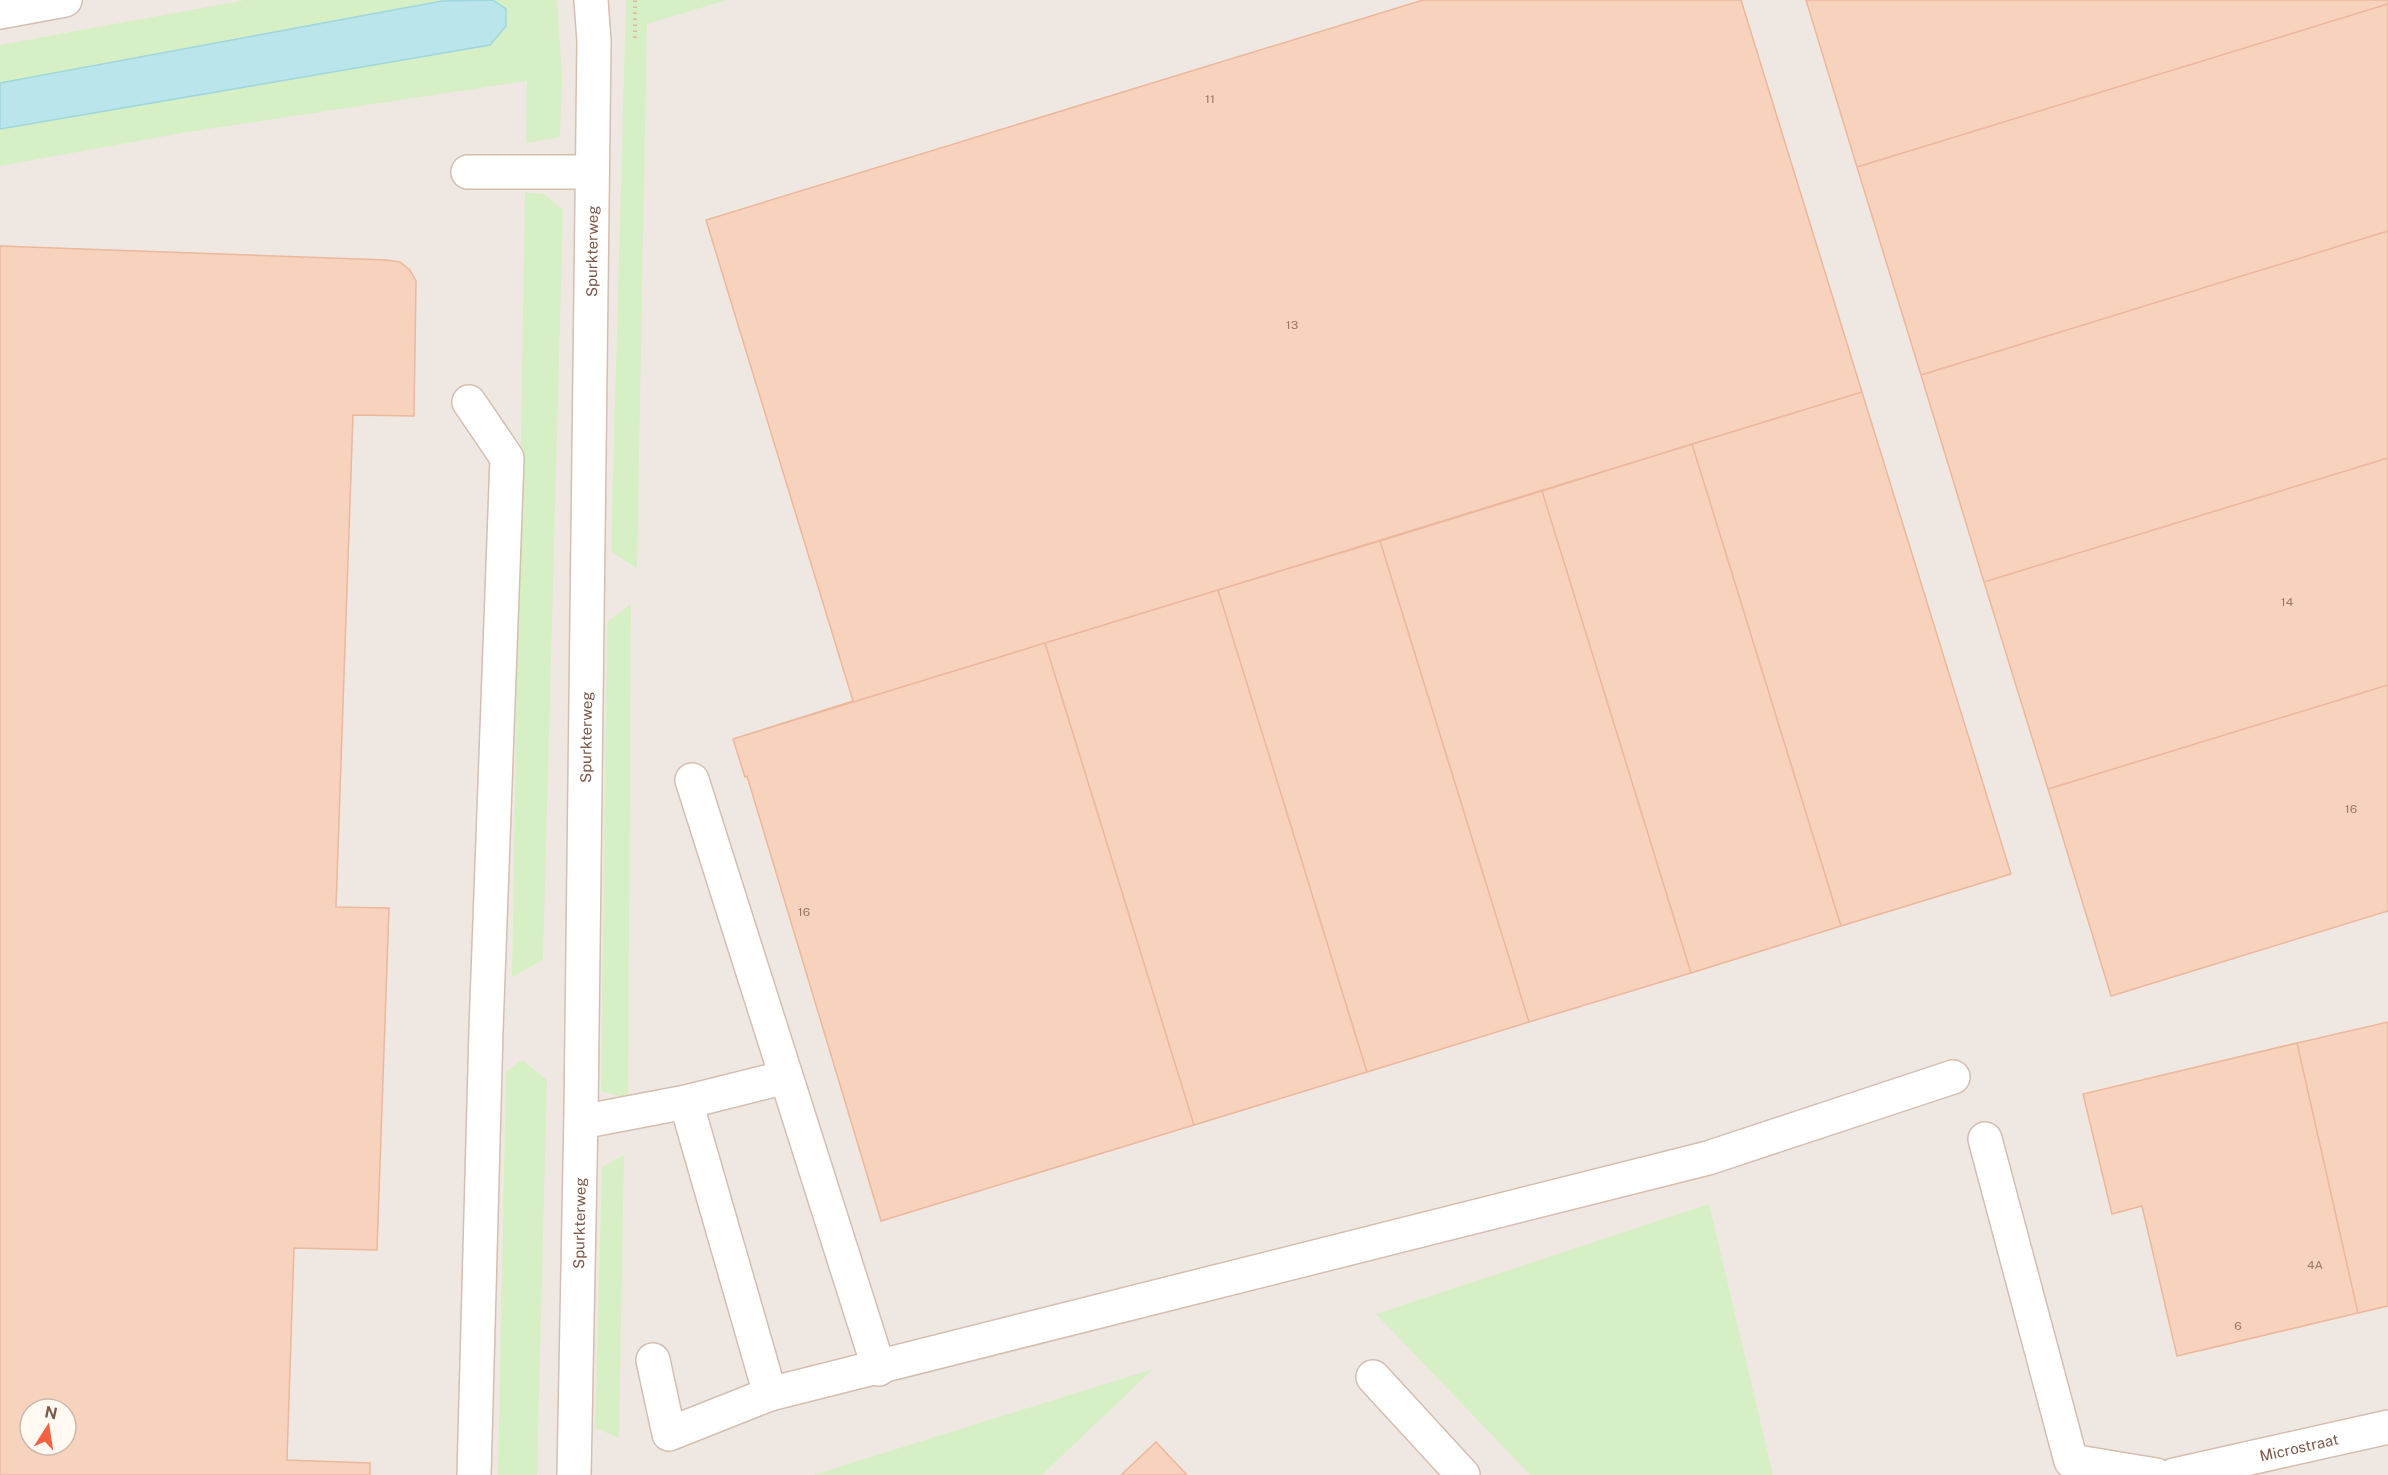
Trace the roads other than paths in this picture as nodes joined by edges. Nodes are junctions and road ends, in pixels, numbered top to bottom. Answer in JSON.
{"nodes":[{"id":1,"x":65,"y":0,"type":"edge"},
{"id":2,"x":591,"y":0,"type":"edge"},
{"id":3,"x":0,"y":12,"type":"edge"},
{"id":4,"x":468,"y":172,"type":"dead end"},
{"id":5,"x":592,"y":172,"type":"junction"},
{"id":6,"x":469,"y":402,"type":"dead end"},
{"id":7,"x":692,"y":780,"type":"dead end"},
{"id":8,"x":786,"y":1077,"type":"junction"},
{"id":9,"x":1953,"y":1077,"type":"dead end"},
{"id":10,"x":687,"y":1102,"type":"junction"},
{"id":11,"x":581,"y":1122,"type":"junction"},
{"id":12,"x":1985,"y":1139,"type":"dead end"},
{"id":13,"x":653,"y":1360,"type":"dead end"},
{"id":14,"x":879,"y":1369,"type":"junction"},
{"id":15,"x":1373,"y":1377,"type":"dead end"},
{"id":16,"x":770,"y":1394,"type":"junction"},
{"id":17,"x":2388,"y":1427,"type":"edge"},
{"id":18,"x":474,"y":1475,"type":"edge"},
{"id":19,"x":574,"y":1475,"type":"edge"},
{"id":20,"x":1463,"y":1475,"type":"edge"},
{"id":21,"x":2156,"y":1475,"type":"edge"},
{"id":22,"x":2174,"y":1475,"type":"edge"}],
"edges":[{"from":1,"to":3,"type":"street"},
{"from":2,"to":5,"type":"street","name":"Spurkterweg"},
{"from":4,"to":5,"type":"street"},
{"from":5,"to":11,"type":"street","name":"Spurkterweg"},
{"from":6,"to":18,"type":"street"},
{"from":7,"to":8,"type":"street"},
{"from":8,"to":10,"type":"street"},
{"from":8,"to":14,"type":"street"},
{"from":9,"to":14,"type":"street"},
{"from":10,"to":11,"type":"street"},
{"from":10,"to":16,"type":"street"},
{"from":11,"to":19,"type":"street","name":"Spurkterweg"},
{"from":12,"to":21,"type":"street"},
{"from":13,"to":16,"type":"street"},
{"from":14,"to":16,"type":"street"},
{"from":15,"to":20,"type":"street"},
{"from":17,"to":22,"type":"street","name":"Microstraat"}]}
